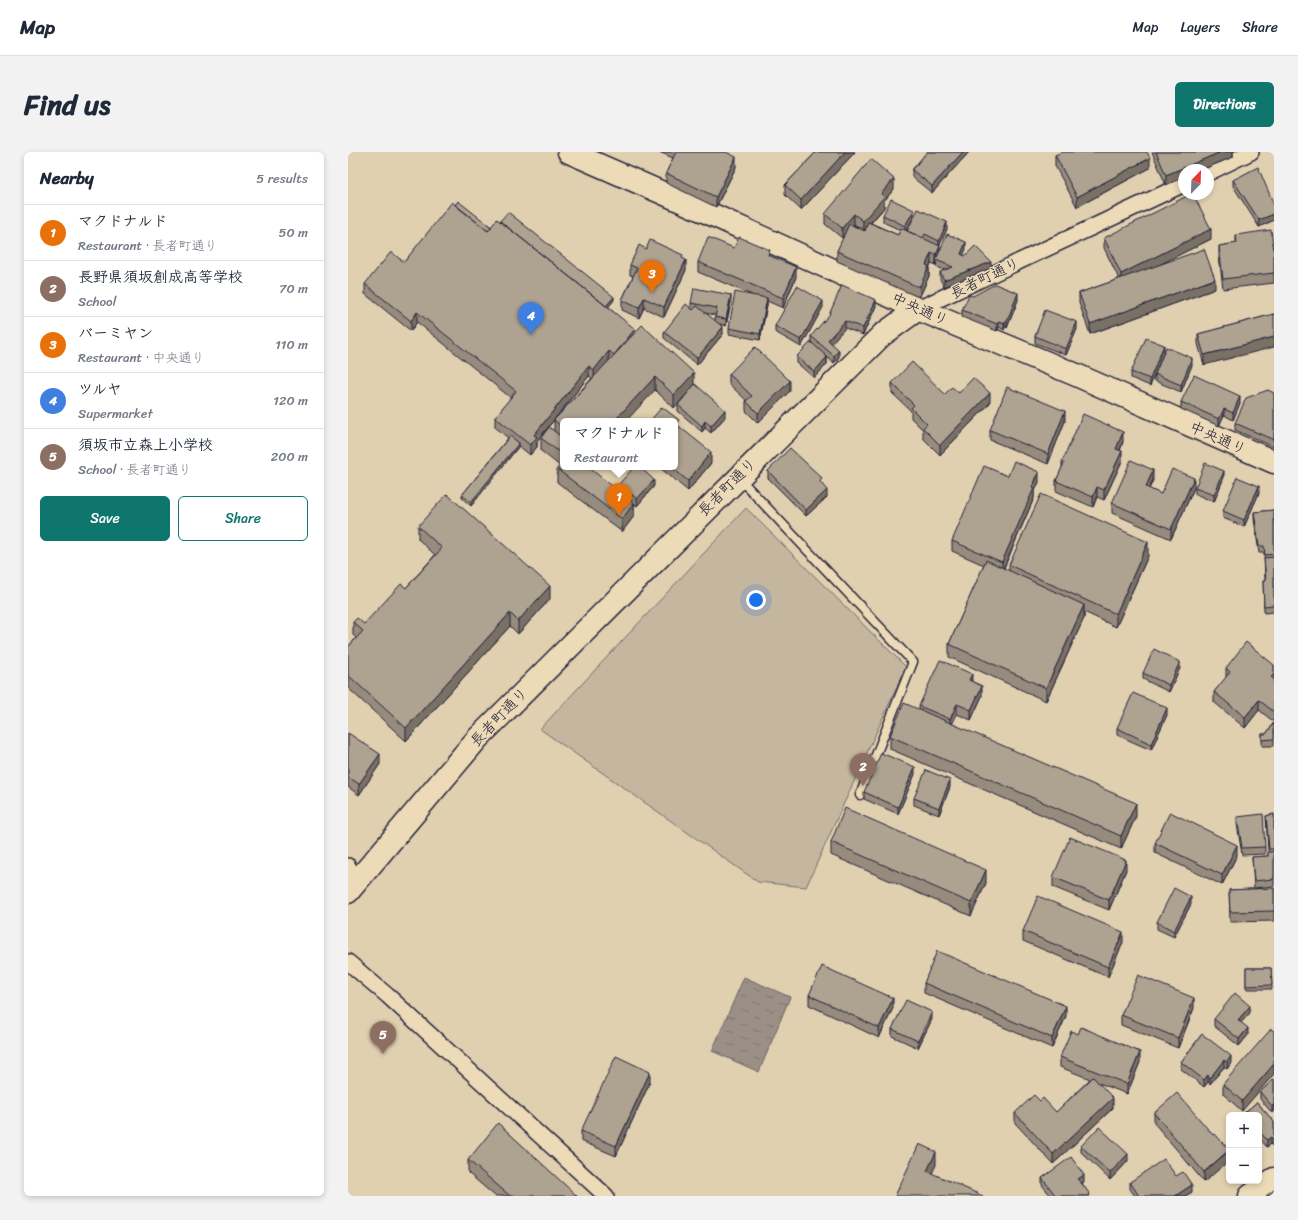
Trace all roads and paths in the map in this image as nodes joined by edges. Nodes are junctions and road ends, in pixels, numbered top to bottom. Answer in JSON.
{"nodes":[{"id":1,"x":569,"y":152,"type":"edge"},
{"id":2,"x":1251,"y":152,"type":"edge"},
{"id":3,"x":1214,"y":170,"type":"edge"},
{"id":4,"x":1178,"y":187,"type":"edge"},
{"id":5,"x":918,"y":309,"type":"junction"},
{"id":6,"x":1274,"y":462,"type":"edge"},
{"id":7,"x":738,"y":477,"type":"junction"},
{"id":8,"x":860,"y":795,"type":"dead end"},
{"id":9,"x":351,"y":881,"type":"edge"},
{"id":10,"x":348,"y":962,"type":"edge"},
{"id":11,"x":1274,"y":1179,"type":"edge"},
{"id":12,"x":606,"y":1196,"type":"edge"},
{"id":13,"x":1250,"y":1196,"type":"edge"}],
"edges":[{"from":1,"to":5,"type":"main road","name":"中央通り"},
{"from":2,"to":3,"type":"street"},
{"from":4,"to":5,"type":"street","name":"長者町通り"},
{"from":5,"to":6,"type":"main road","name":"中央通り"},
{"from":5,"to":7,"type":"main road","name":"長者町通り"},
{"from":7,"to":8,"type":"lane"},
{"from":7,"to":9,"type":"main road","name":"長者町通り"},
{"from":10,"to":12,"type":"street"},
{"from":11,"to":13,"type":"main road"}]}
